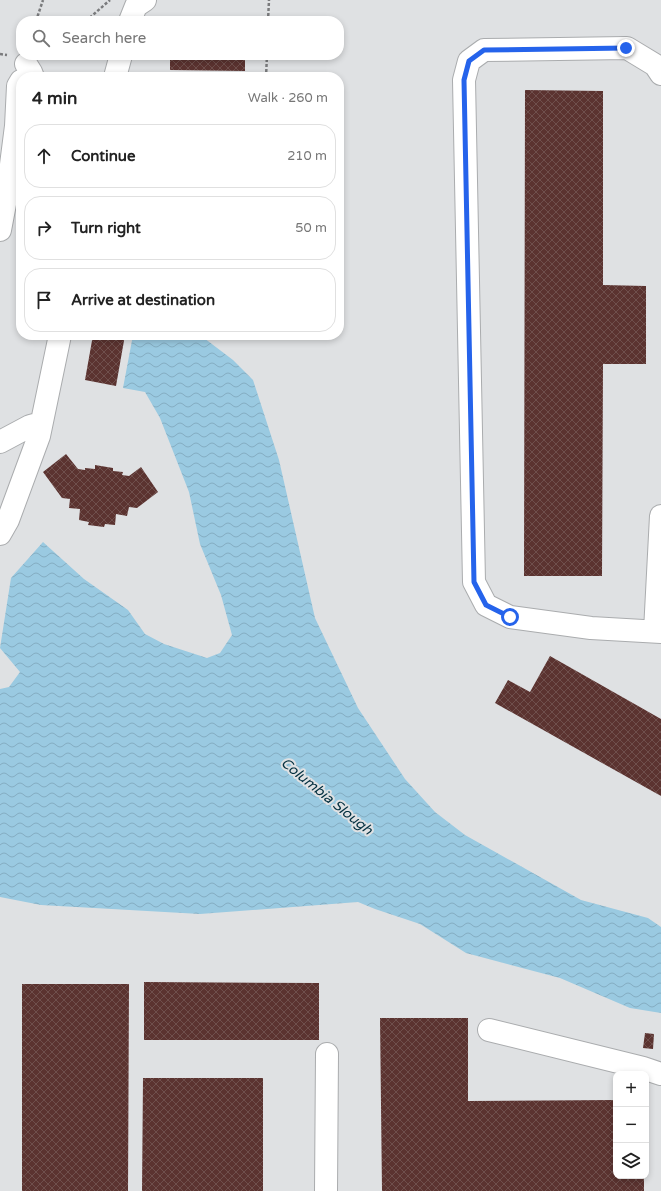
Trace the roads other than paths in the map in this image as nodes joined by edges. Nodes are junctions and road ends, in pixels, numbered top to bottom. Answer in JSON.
{"nodes":[{"id":1,"x":145,"y":0,"type":"edge"},
{"id":2,"x":132,"y":16,"type":"edge"},
{"id":3,"x":120,"y":60,"type":"edge"},
{"id":4,"x":116,"y":72,"type":"edge"},
{"id":5,"x":661,"y":74,"type":"edge"},
{"id":6,"x":16,"y":126,"type":"edge"},
{"id":7,"x":0,"y":230,"type":"edge"},
{"id":8,"x":59,"y":340,"type":"edge"},
{"id":9,"x":42,"y":423,"type":"junction"},
{"id":10,"x":0,"y":442,"type":"edge"},
{"id":11,"x":661,"y":516,"type":"edge"},
{"id":12,"x":0,"y":534,"type":"edge"},
{"id":13,"x":658,"y":631,"type":"edge"},
{"id":14,"x":489,"y":1030,"type":"dead end"},
{"id":15,"x":327,"y":1054,"type":"dead end"},
{"id":16,"x":661,"y":1074,"type":"edge"},
{"id":17,"x":326,"y":1191,"type":"edge"}],
"edges":[{"from":1,"to":2,"type":"street"},
{"from":3,"to":4,"type":"street"},
{"from":5,"to":13,"type":"street"},
{"from":6,"to":7,"type":"street"},
{"from":8,"to":9,"type":"street"},
{"from":9,"to":10,"type":"street"},
{"from":9,"to":12,"type":"street"},
{"from":11,"to":13,"type":"street"},
{"from":14,"to":16,"type":"street"},
{"from":15,"to":17,"type":"street"}]}
